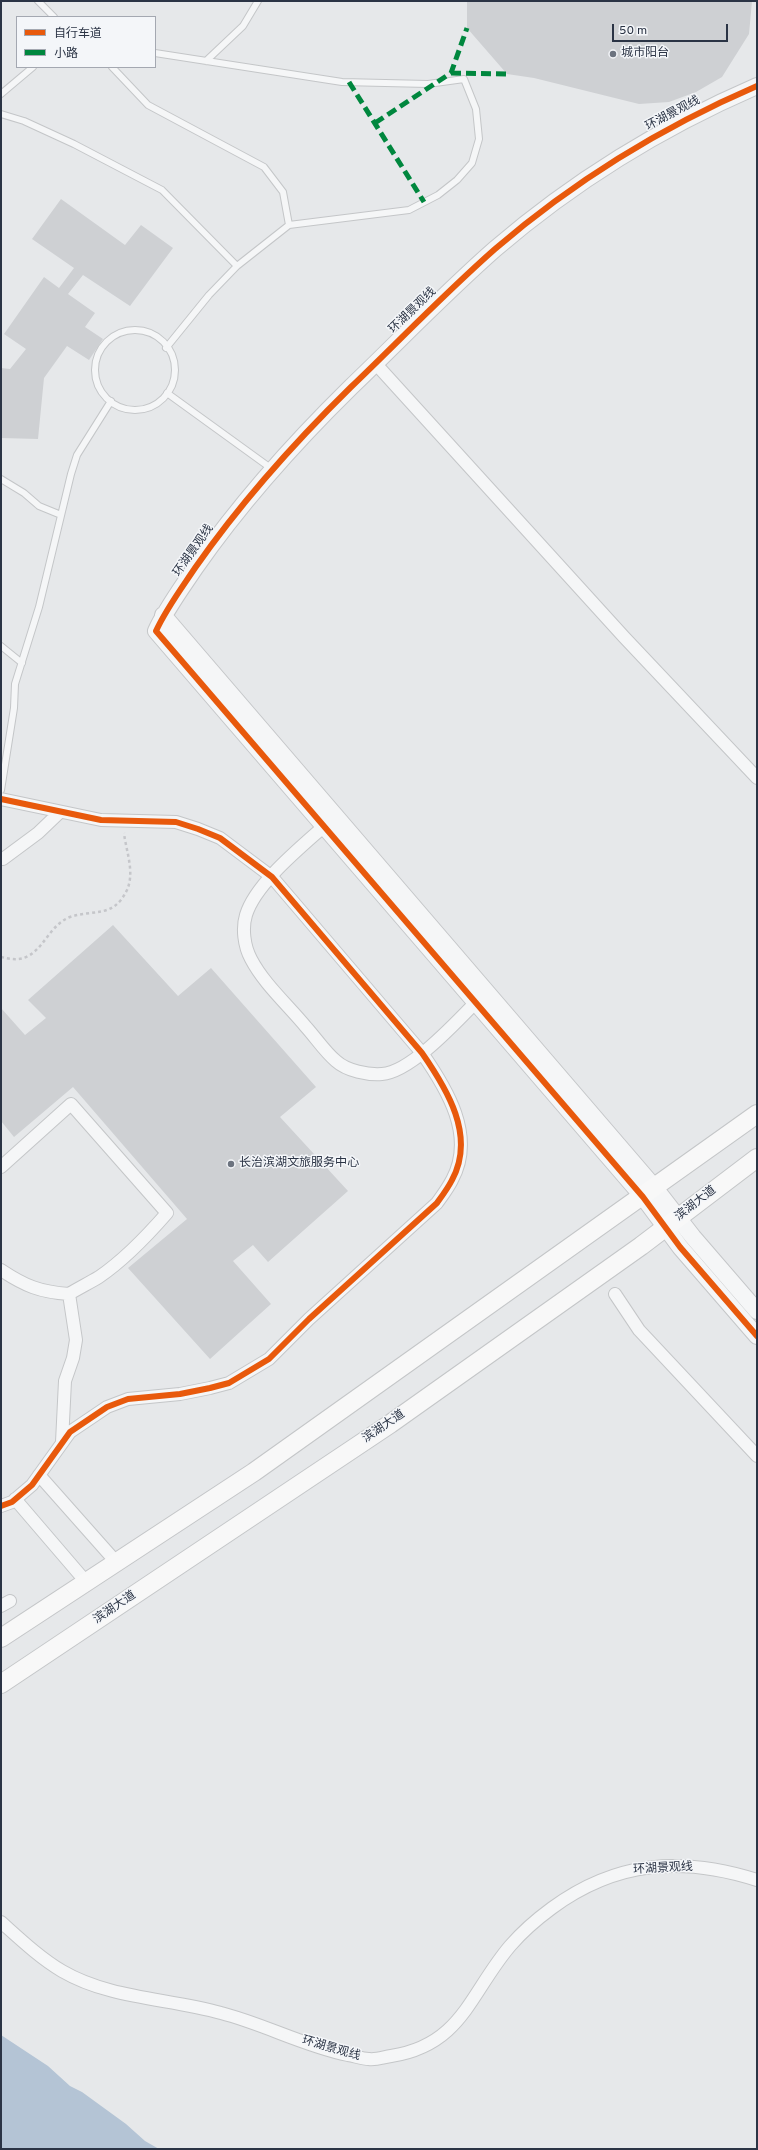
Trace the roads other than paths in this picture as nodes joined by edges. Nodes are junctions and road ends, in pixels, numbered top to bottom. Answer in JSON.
{"nodes":[{"id":1,"x":38,"y":1,"type":"edge"},
{"id":2,"x":258,"y":1,"type":"edge"},
{"id":3,"x":53,"y":16,"type":"edge"},
{"id":4,"x":156,"y":53,"type":"edge"},
{"id":5,"x":206,"y":61,"type":"junction"},
{"id":6,"x":32,"y":68,"type":"edge"},
{"id":7,"x":113,"y":68,"type":"edge"},
{"id":8,"x":757,"y":86,"type":"edge"},
{"id":9,"x":1,"y":94,"type":"edge"},
{"id":10,"x":1,"y":114,"type":"edge"},
{"id":11,"x":289,"y":225,"type":"junction"},
{"id":12,"x":237,"y":266,"type":"junction"},
{"id":13,"x":166,"y":348,"type":"junction"},
{"id":14,"x":375,"y":363,"type":"junction"},
{"id":15,"x":167,"y":393,"type":"junction"},
{"id":16,"x":111,"y":401,"type":"junction"},
{"id":17,"x":272,"y":469,"type":"junction"},
{"id":18,"x":1,"y":479,"type":"edge"},
{"id":19,"x":61,"y":515,"type":"junction"},
{"id":20,"x":163,"y":615,"type":"junction"},
{"id":21,"x":1,"y":646,"type":"edge"},
{"id":22,"x":22,"y":663,"type":"junction"},
{"id":23,"x":757,"y":778,"type":"edge"},
{"id":24,"x":1,"y":790,"type":"edge"},
{"id":25,"x":1,"y":798,"type":"edge"},
{"id":26,"x":60,"y":812,"type":"junction"},
{"id":27,"x":335,"y":816,"type":"junction"},
{"id":28,"x":323,"y":827,"type":"junction"},
{"id":29,"x":2,"y":860,"type":"edge"},
{"id":30,"x":272,"y":877,"type":"junction"},
{"id":31,"x":487,"y":992,"type":"junction"},
{"id":32,"x":475,"y":1003,"type":"junction"},
{"id":33,"x":422,"y":1053,"type":"junction"},
{"id":34,"x":757,"y":1114,"type":"edge"},
{"id":35,"x":757,"y":1158,"type":"edge"},
{"id":36,"x":1,"y":1167,"type":"edge"},
{"id":37,"x":649,"y":1192,"type":"junction"},
{"id":38,"x":672,"y":1223,"type":"junction"},
{"id":39,"x":1,"y":1270,"type":"edge"},
{"id":40,"x":69,"y":1294,"type":"junction"},
{"id":41,"x":615,"y":1294,"type":"dead end"},
{"id":42,"x":757,"y":1311,"type":"edge"},
{"id":43,"x":757,"y":1336,"type":"edge"},
{"id":44,"x":62,"y":1442,"type":"junction"},
{"id":45,"x":757,"y":1456,"type":"edge"},
{"id":46,"x":40,"y":1475,"type":"junction"},
{"id":47,"x":15,"y":1499,"type":"junction"},
{"id":48,"x":1,"y":1506,"type":"edge"},
{"id":49,"x":117,"y":1563,"type":"junction"},
{"id":50,"x":87,"y":1583,"type":"junction"},
{"id":51,"x":1,"y":1638,"type":"edge"},
{"id":52,"x":1,"y":1684,"type":"edge"},
{"id":53,"x":757,"y":1880,"type":"edge"},
{"id":54,"x":1,"y":1922,"type":"edge"}],
"edges":[{"from":1,"to":3,"type":"lane"},
{"from":2,"to":5,"type":"lane"},
{"from":4,"to":5,"type":"lane"},
{"from":5,"to":11,"type":"lane"},
{"from":6,"to":9,"type":"lane"},
{"from":7,"to":11,"type":"lane"},
{"from":8,"to":14,"type":"street","name":"环湖景观线"},
{"from":10,"to":12,"type":"lane"},
{"from":11,"to":12,"type":"lane"},
{"from":12,"to":13,"type":"lane"},
{"from":13,"to":15,"type":"lane"},
{"from":13,"to":16,"type":"lane"},
{"from":14,"to":17,"type":"street","name":"环湖景观线"},
{"from":14,"to":23,"type":"street"},
{"from":15,"to":16,"type":"lane"},
{"from":15,"to":17,"type":"lane"},
{"from":16,"to":19,"type":"lane"},
{"from":17,"to":20,"type":"street","name":"环湖景观线"},
{"from":18,"to":19,"type":"lane"},
{"from":19,"to":22,"type":"lane"},
{"from":20,"to":27,"type":"street"},
{"from":20,"to":28,"type":"street","name":"环湖景观线"},
{"from":21,"to":22,"type":"lane"},
{"from":22,"to":24,"type":"lane"},
{"from":25,"to":26,"type":"street"},
{"from":26,"to":29,"type":"street"},
{"from":26,"to":30,"type":"street"},
{"from":27,"to":28,"type":"street"},
{"from":27,"to":31,"type":"street"},
{"from":28,"to":30,"type":"street"},
{"from":28,"to":32,"type":"street"},
{"from":30,"to":33,"type":"street"},
{"from":30,"to":33,"type":"street"},
{"from":31,"to":32,"type":"street"},
{"from":31,"to":37,"type":"street"},
{"from":32,"to":33,"type":"street"},
{"from":32,"to":37,"type":"street"},
{"from":33,"to":44,"type":"street"},
{"from":34,"to":37,"type":"main road"},
{"from":35,"to":38,"type":"main road","name":"滨湖大道"},
{"from":36,"to":40,"type":"street"},
{"from":37,"to":38,"type":"street"},
{"from":37,"to":49,"type":"main road"},
{"from":38,"to":42,"type":"street"},
{"from":38,"to":43,"type":"street"},
{"from":38,"to":52,"type":"main road","name":"滨湖大道"},
{"from":39,"to":40,"type":"street"},
{"from":40,"to":44,"type":"street"},
{"from":41,"to":45,"type":"street"},
{"from":44,"to":46,"type":"street"},
{"from":46,"to":47,"type":"street"},
{"from":46,"to":49,"type":"street"},
{"from":47,"to":48,"type":"street"},
{"from":47,"to":50,"type":"street"},
{"from":49,"to":50,"type":"main road"},
{"from":50,"to":51,"type":"main road"},
{"from":53,"to":54,"type":"street","name":"环湖景观线"}]}
